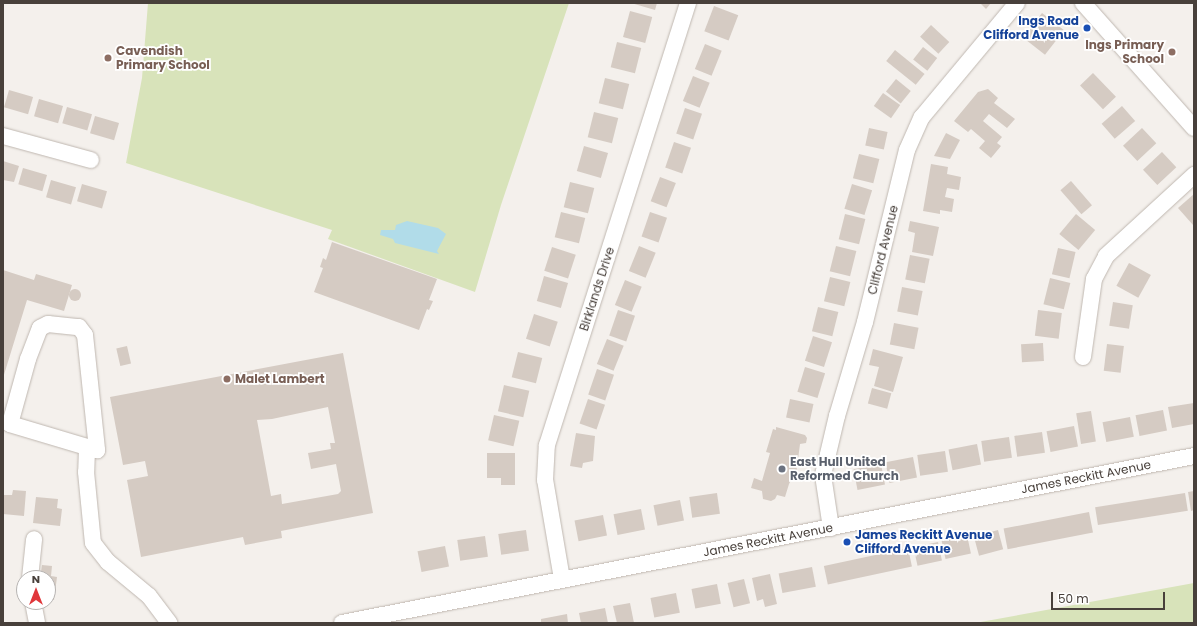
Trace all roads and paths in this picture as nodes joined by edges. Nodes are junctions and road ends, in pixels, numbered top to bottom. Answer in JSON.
{"nodes":[{"id":1,"x":688,"y":3,"type":"edge"},
{"id":2,"x":1017,"y":3,"type":"edge"},
{"id":3,"x":1084,"y":3,"type":"edge"},
{"id":4,"x":1194,"y":128,"type":"edge"},
{"id":5,"x":3,"y":136,"type":"edge"},
{"id":6,"x":91,"y":160,"type":"dead end"},
{"id":7,"x":1194,"y":175,"type":"edge"},
{"id":8,"x":1083,"y":357,"type":"dead end"},
{"id":9,"x":7,"y":423,"type":"edge"},
{"id":10,"x":87,"y":449,"type":"junction"},
{"id":11,"x":1194,"y":456,"type":"edge"},
{"id":12,"x":831,"y":528,"type":"junction"},
{"id":13,"x":34,"y":539,"type":"dead end"},
{"id":14,"x":31,"y":570,"type":"edge"},
{"id":15,"x":562,"y":579,"type":"junction"},
{"id":16,"x":35,"y":610,"type":"edge"},
{"id":17,"x":37,"y":623,"type":"edge"},
{"id":18,"x":169,"y":623,"type":"edge"},
{"id":19,"x":342,"y":623,"type":"edge"}],
"edges":[{"from":1,"to":15,"type":"street","name":"Birklands Drive"},
{"from":2,"to":12,"type":"street","name":"Clifford Avenue"},
{"from":3,"to":4,"type":"street"},
{"from":5,"to":6,"type":"street"},
{"from":7,"to":8,"type":"street"},
{"from":9,"to":10,"type":"street"},
{"from":9,"to":10,"type":"street"},
{"from":10,"to":18,"type":"street"},
{"from":11,"to":12,"type":"street","name":"James Reckitt Avenue"},
{"from":12,"to":15,"type":"street","name":"James Reckitt Avenue"},
{"from":13,"to":14,"type":"street"},
{"from":15,"to":19,"type":"street","name":"James Reckitt Avenue"},
{"from":16,"to":17,"type":"street"}]}
